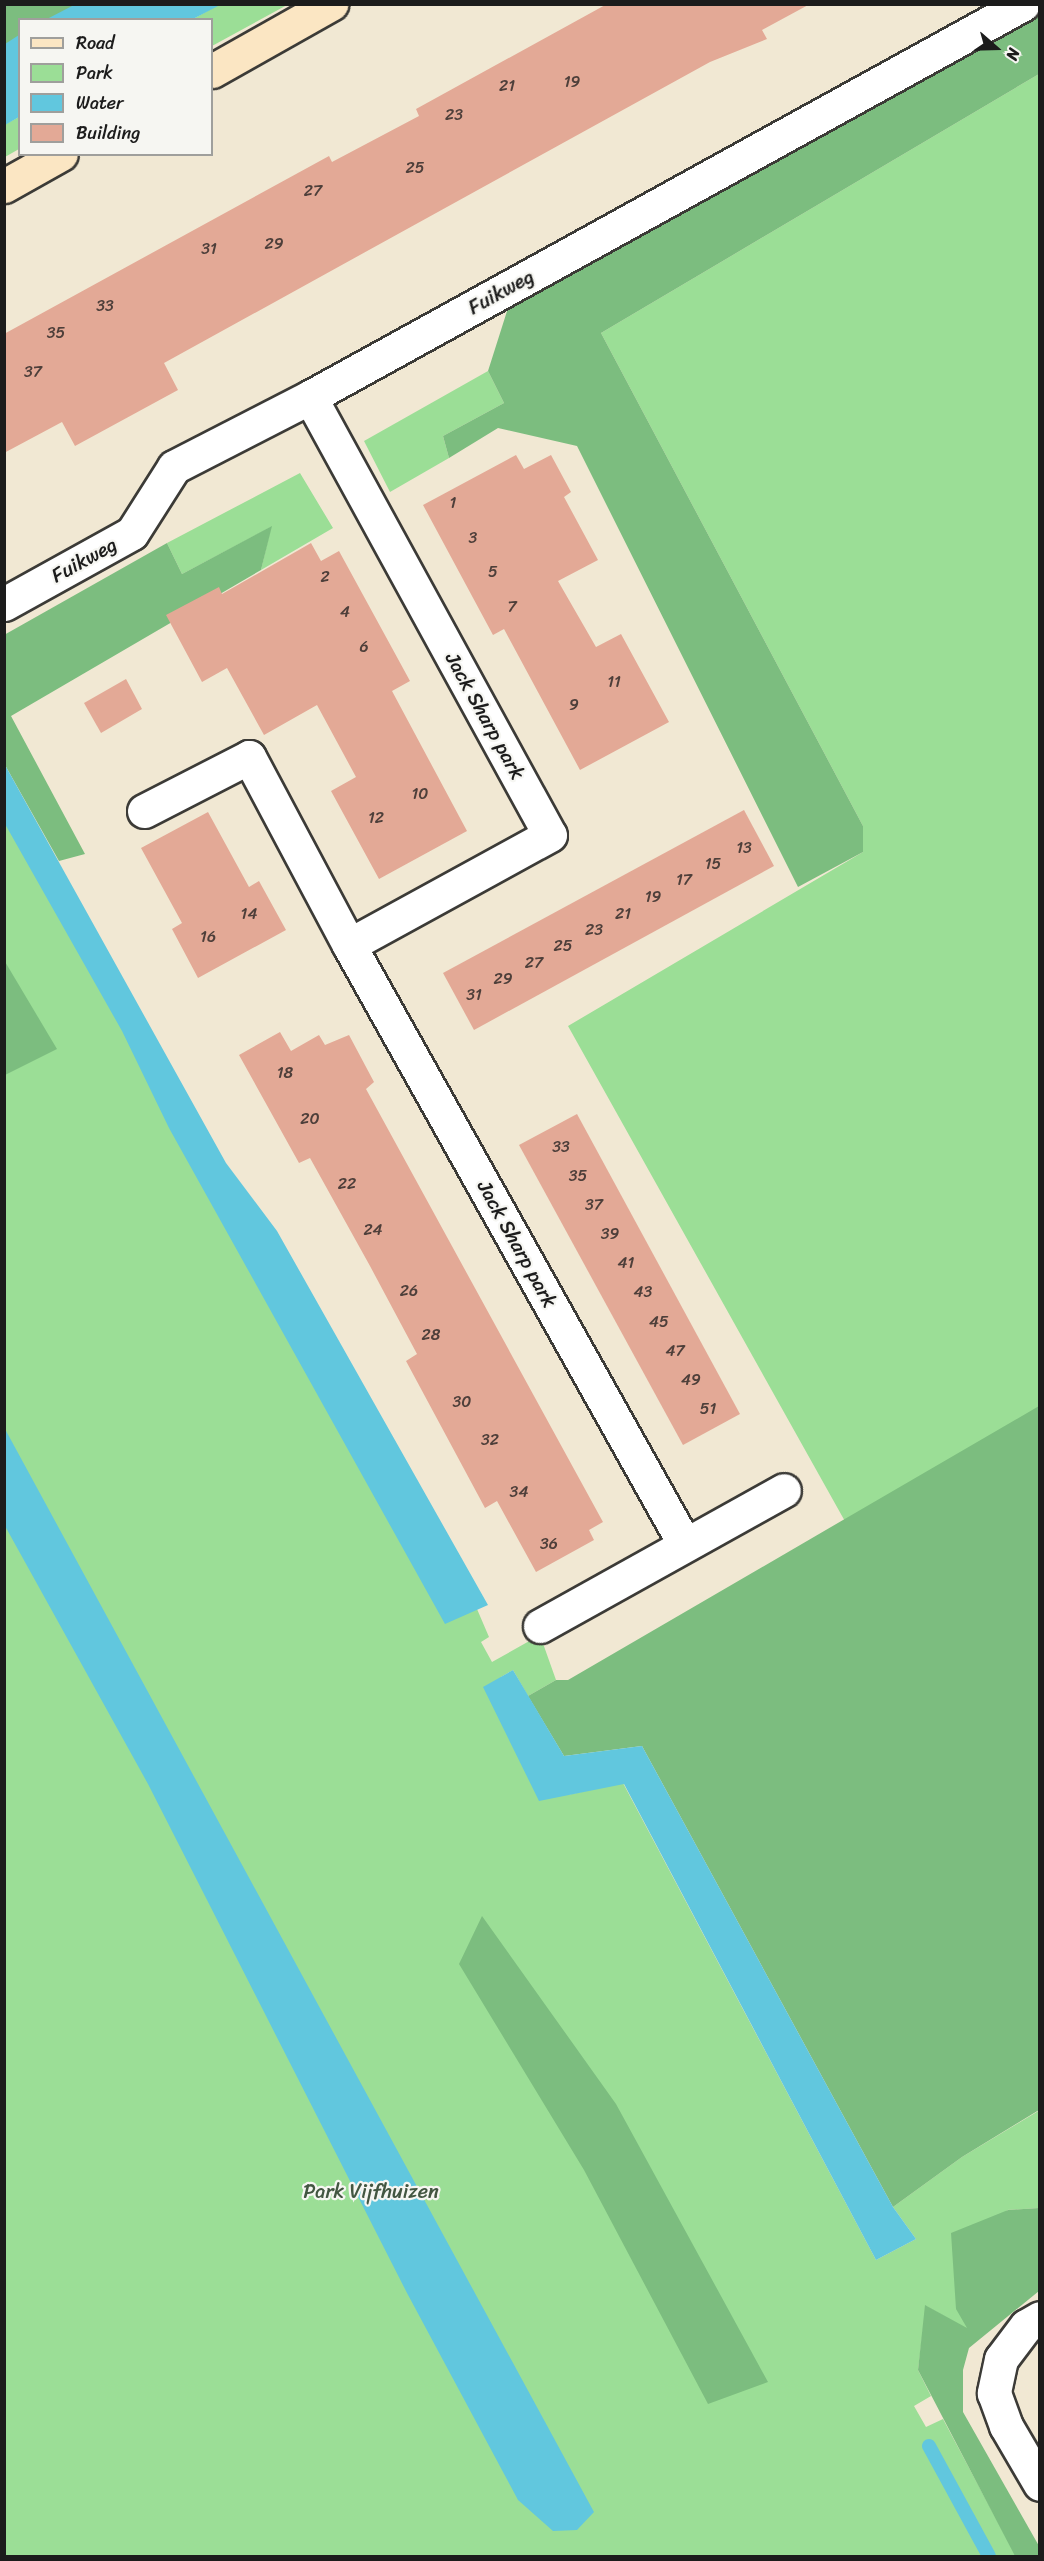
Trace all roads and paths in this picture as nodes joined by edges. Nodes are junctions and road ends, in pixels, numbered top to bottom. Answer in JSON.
{"nodes":[{"id":1,"x":331,"y":4,"type":"edge"},
{"id":2,"x":1023,"y":4,"type":"edge"},
{"id":3,"x":213,"y":70,"type":"edge"},
{"id":4,"x":58,"y":156,"type":"edge"},
{"id":5,"x":4,"y":186,"type":"edge"},
{"id":6,"x":310,"y":397,"type":"junction"},
{"id":7,"x":4,"y":604,"type":"edge"},
{"id":8,"x":144,"y":811,"type":"dead end"},
{"id":9,"x":349,"y":945,"type":"junction"},
{"id":10,"x":784,"y":1490,"type":"dead end"},
{"id":11,"x":684,"y":1543,"type":"junction"},
{"id":12,"x":540,"y":1626,"type":"dead end"},
{"id":13,"x":1040,"y":2318,"type":"edge"},
{"id":14,"x":1040,"y":2484,"type":"edge"}],
"edges":[{"from":1,"to":3,"type":"street"},
{"from":2,"to":6,"type":"street","name":"Fuikweg"},
{"from":4,"to":5,"type":"street"},
{"from":6,"to":7,"type":"street","name":"Fuikweg"},
{"from":6,"to":9,"type":"street","name":"Jack Sharp park"},
{"from":8,"to":9,"type":"street","name":"Jack Sharp park"},
{"from":9,"to":11,"type":"street","name":"Jack Sharp park"},
{"from":10,"to":11,"type":"street"},
{"from":11,"to":12,"type":"street"},
{"from":13,"to":14,"type":"street"}]}
